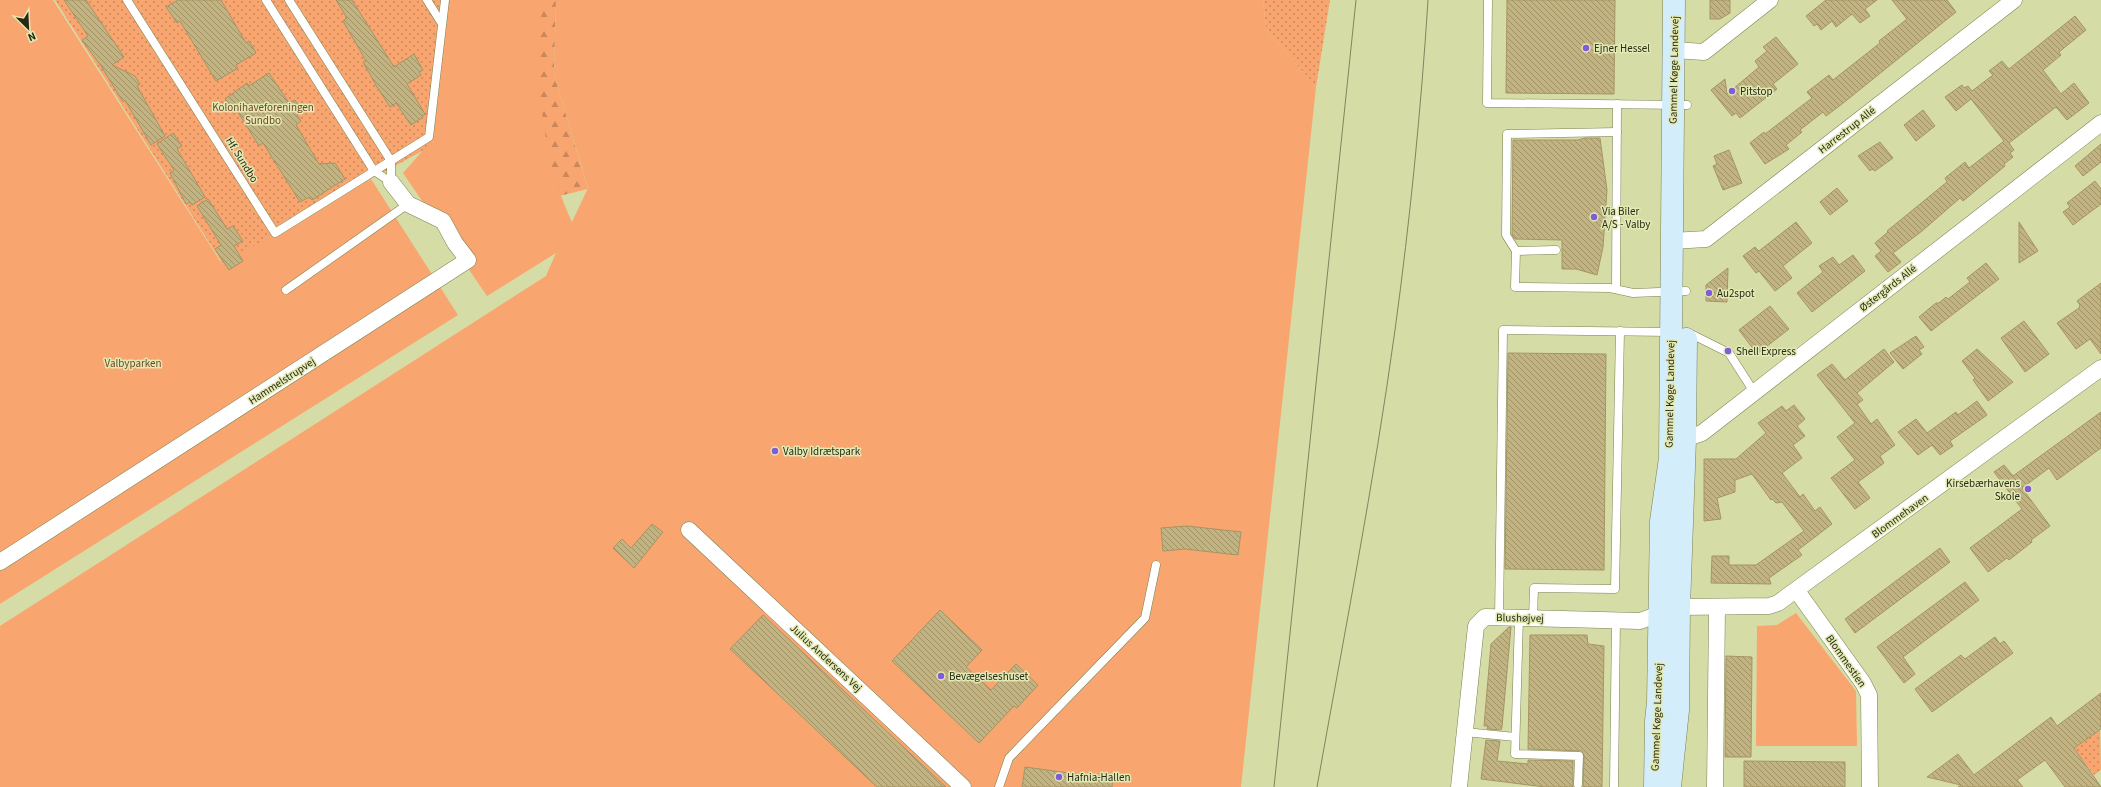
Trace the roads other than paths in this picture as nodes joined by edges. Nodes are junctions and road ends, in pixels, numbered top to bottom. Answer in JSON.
{"nodes":[{"id":1,"x":127,"y":0,"type":"edge"},
{"id":2,"x":266,"y":0,"type":"edge"},
{"id":3,"x":288,"y":0,"type":"edge"},
{"id":4,"x":427,"y":0,"type":"edge"},
{"id":5,"x":445,"y":0,"type":"edge"},
{"id":6,"x":1488,"y":0,"type":"edge"},
{"id":7,"x":1674,"y":0,"type":"edge"},
{"id":8,"x":1688,"y":0,"type":"edge"},
{"id":9,"x":1770,"y":0,"type":"edge"},
{"id":10,"x":2014,"y":0,"type":"edge"},
{"id":11,"x":442,"y":24,"type":"junction"},
{"id":12,"x":1681,"y":51,"type":"junction"},
{"id":13,"x":1618,"y":104,"type":"junction"},
{"id":14,"x":1680,"y":104,"type":"junction"},
{"id":15,"x":2101,"y":123,"type":"edge"},
{"id":16,"x":1617,"y":132,"type":"junction"},
{"id":17,"x":391,"y":161,"type":"junction"},
{"id":18,"x":374,"y":171,"type":"junction"},
{"id":19,"x":391,"y":182,"type":"junction"},
{"id":20,"x":408,"y":204,"type":"junction"},
{"id":21,"x":1679,"y":241,"type":"junction"},
{"id":22,"x":1556,"y":250,"type":"dead end"},
{"id":23,"x":1516,"y":251,"type":"junction"},
{"id":24,"x":1616,"y":289,"type":"junction"},
{"id":25,"x":286,"y":290,"type":"dead end"},
{"id":26,"x":1679,"y":292,"type":"junction"},
{"id":27,"x":1620,"y":331,"type":"junction"},
{"id":28,"x":1678,"y":332,"type":"junction"},
{"id":29,"x":2101,"y":368,"type":"edge"},
{"id":30,"x":1754,"y":392,"type":"junction"},
{"id":31,"x":1678,"y":440,"type":"junction"},
{"id":32,"x":689,"y":530,"type":"dead end"},
{"id":33,"x":0,"y":562,"type":"edge"},
{"id":34,"x":1156,"y":565,"type":"dead end"},
{"id":35,"x":1797,"y":591,"type":"junction"},
{"id":36,"x":1717,"y":608,"type":"junction"},
{"id":37,"x":1669,"y":610,"type":"junction"},
{"id":38,"x":1498,"y":618,"type":"junction"},
{"id":39,"x":1526,"y":618,"type":"junction"},
{"id":40,"x":1616,"y":620,"type":"junction"},
{"id":41,"x":1465,"y":732,"type":"junction"},
{"id":42,"x":1515,"y":737,"type":"junction"},
{"id":43,"x":1578,"y":784,"type":"dead end"},
{"id":44,"x":1614,"y":786,"type":"dead end"},
{"id":45,"x":963,"y":787,"type":"edge"},
{"id":46,"x":999,"y":787,"type":"edge"},
{"id":47,"x":1459,"y":787,"type":"edge"},
{"id":48,"x":1655,"y":787,"type":"edge"},
{"id":49,"x":1670,"y":787,"type":"edge"},
{"id":50,"x":1715,"y":787,"type":"edge"},
{"id":51,"x":1870,"y":787,"type":"edge"}],
"edges":[{"from":1,"to":18,"type":"lane","name":"Hf. Sundbo"},
{"from":2,"to":18,"type":"lane"},
{"from":3,"to":17,"type":"lane"},
{"from":4,"to":11,"type":"lane"},
{"from":5,"to":11,"type":"lane","name":"Hf. Sundbo"},
{"from":6,"to":13,"type":"lane"},
{"from":7,"to":12,"type":"main road","name":"Gammel Køge Landevej"},
{"from":8,"to":12,"type":"main road","name":"Gammel Køge Landevej"},
{"from":9,"to":12,"type":"street"},
{"from":10,"to":21,"type":"street","name":"Harrestrup Allé"},
{"from":11,"to":17,"type":"lane","name":"Hf. Sundbo"},
{"from":12,"to":14,"type":"main road","name":"Gammel Køge Landevej"},
{"from":13,"to":14,"type":"lane"},
{"from":13,"to":16,"type":"lane"},
{"from":14,"to":21,"type":"main road","name":"Gammel Køge Landevej"},
{"from":15,"to":30,"type":"street","name":"Østergårds Allé"},
{"from":16,"to":23,"type":"lane"},
{"from":16,"to":24,"type":"lane"},
{"from":17,"to":18,"type":"lane","name":"Hf. Sundbo"},
{"from":17,"to":19,"type":"lane"},
{"from":18,"to":19,"type":"lane"},
{"from":19,"to":20,"type":"street","name":"Hammelstrupvej"},
{"from":20,"to":25,"type":"lane"},
{"from":20,"to":33,"type":"street","name":"Hammelstrupvej"},
{"from":21,"to":26,"type":"main road","name":"Gammel Køge Landevej"},
{"from":22,"to":23,"type":"lane"},
{"from":23,"to":24,"type":"lane"},
{"from":24,"to":26,"type":"lane"},
{"from":26,"to":28,"type":"main road","name":"Gammel Køge Landevej"},
{"from":27,"to":28,"type":"lane"},
{"from":27,"to":38,"type":"lane"},
{"from":27,"to":39,"type":"lane"},
{"from":28,"to":30,"type":"lane"},
{"from":28,"to":31,"type":"main road","name":"Gammel Køge Landevej"},
{"from":29,"to":35,"type":"street","name":"Blommehaven"},
{"from":30,"to":31,"type":"street","name":"Østergårds Allé"},
{"from":31,"to":37,"type":"main road","name":"Gammel Køge Landevej"},
{"from":32,"to":45,"type":"street","name":"Julius Andersens Vej"},
{"from":34,"to":46,"type":"lane"},
{"from":35,"to":36,"type":"street","name":"Blommehaven"},
{"from":35,"to":51,"type":"street","name":"Blommestien"},
{"from":36,"to":37,"type":"street","name":"Blommehaven"},
{"from":36,"to":50,"type":"street"},
{"from":37,"to":40,"type":"street","name":"Blushøjvej"},
{"from":37,"to":48,"type":"main road","name":"Gammel Køge Landevej"},
{"from":37,"to":49,"type":"main road","name":"Gammel Køge Landevej"},
{"from":38,"to":39,"type":"street","name":"Blushøjvej"},
{"from":38,"to":41,"type":"street","name":"Blushøjvej"},
{"from":39,"to":40,"type":"street","name":"Blushøjvej"},
{"from":39,"to":42,"type":"lane"},
{"from":40,"to":44,"type":"lane"},
{"from":41,"to":42,"type":"lane"},
{"from":41,"to":47,"type":"street","name":"Blushøjvej"},
{"from":42,"to":43,"type":"lane"}]}
